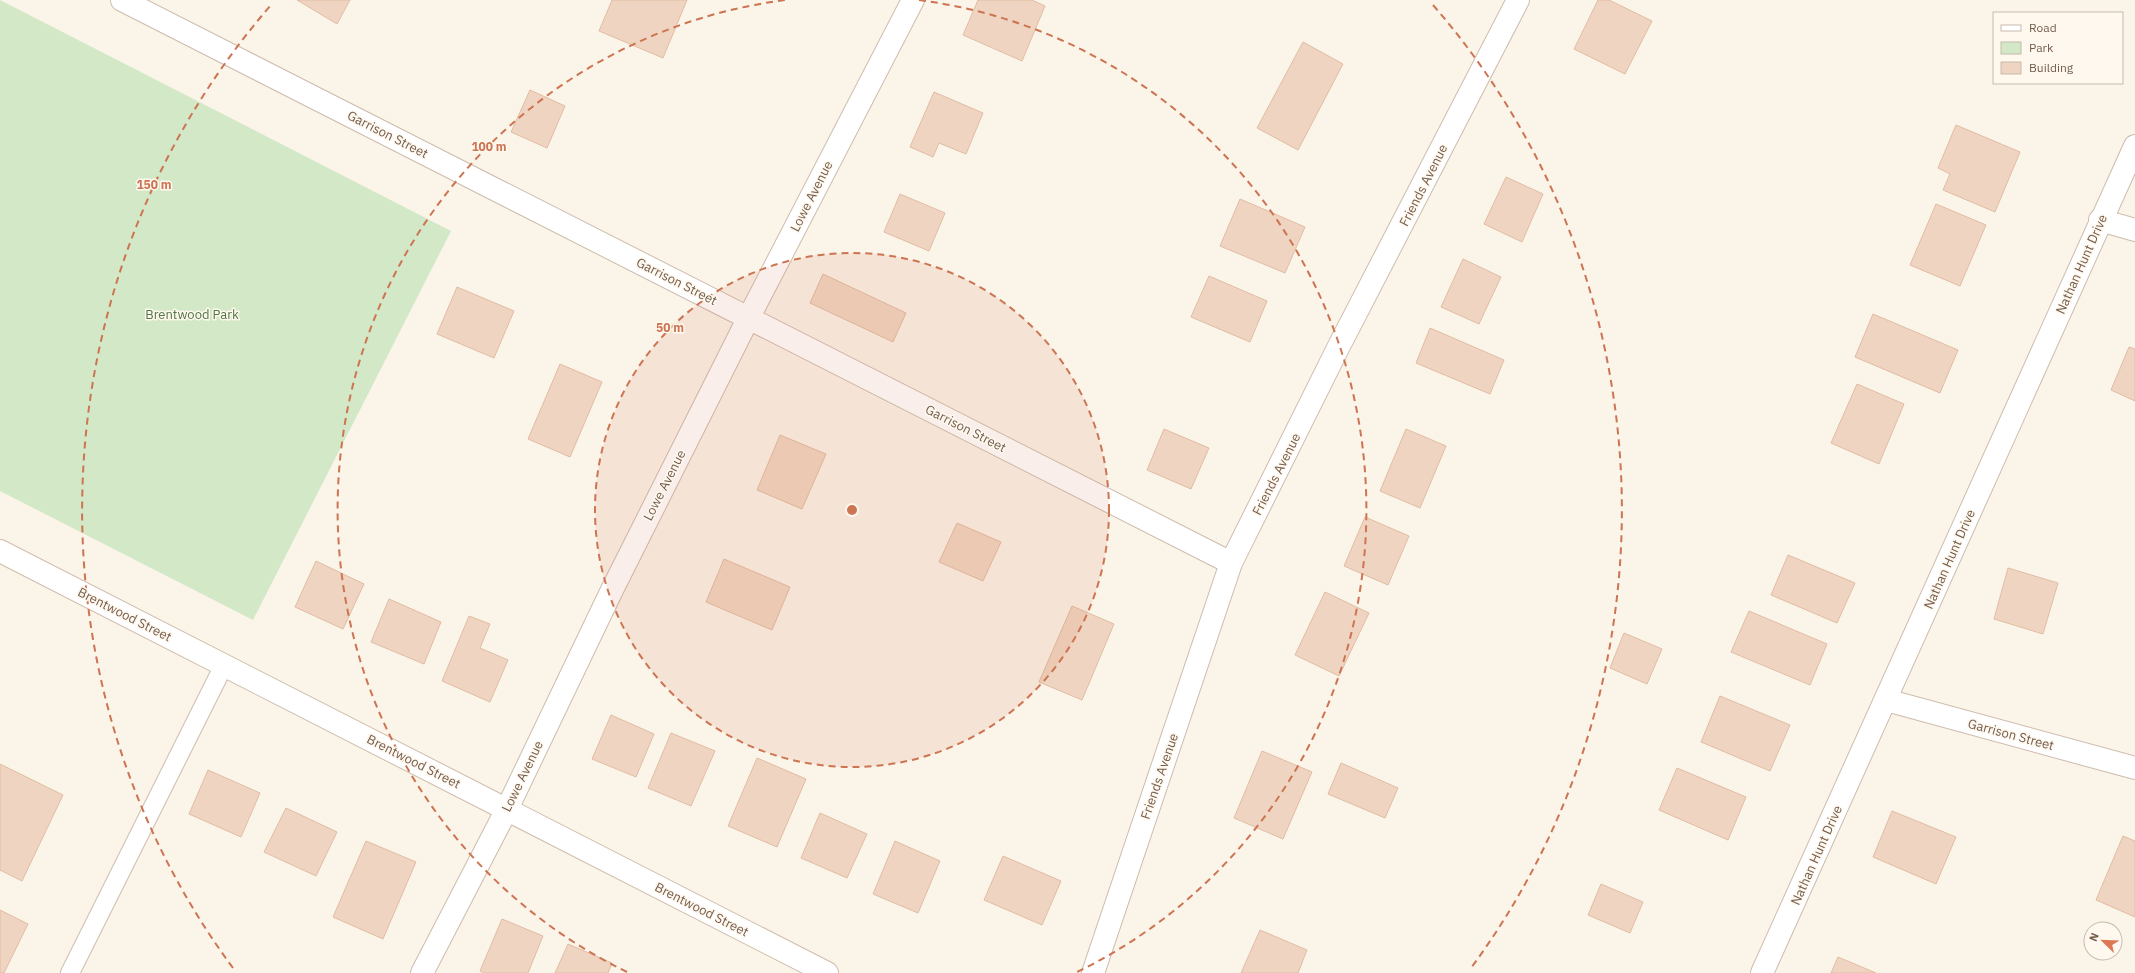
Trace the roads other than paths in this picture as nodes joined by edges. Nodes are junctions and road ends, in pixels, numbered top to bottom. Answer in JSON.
{"nodes":[{"id":1,"x":122,"y":0,"type":"edge"},
{"id":2,"x":913,"y":0,"type":"edge"},
{"id":3,"x":1518,"y":0,"type":"edge"},
{"id":4,"x":2135,"y":146,"type":"edge"},
{"id":5,"x":2100,"y":220,"type":"junction"},
{"id":6,"x":2135,"y":230,"type":"edge"},
{"id":7,"x":749,"y":317,"type":"junction"},
{"id":8,"x":0,"y":550,"type":"edge"},
{"id":9,"x":1231,"y":563,"type":"junction"},
{"id":10,"x":224,"y":665,"type":"junction"},
{"id":11,"x":1886,"y":700,"type":"junction"},
{"id":12,"x":2135,"y":768,"type":"edge"},
{"id":13,"x":507,"y":809,"type":"junction"},
{"id":14,"x":70,"y":973,"type":"edge"},
{"id":15,"x":422,"y":973,"type":"edge"},
{"id":16,"x":827,"y":973,"type":"edge"},
{"id":17,"x":1093,"y":973,"type":"edge"},
{"id":18,"x":1762,"y":973,"type":"edge"}],
"edges":[{"from":1,"to":7,"type":"street","name":"Garrison Street"},
{"from":2,"to":7,"type":"street","name":"Lowe Avenue"},
{"from":3,"to":9,"type":"street","name":"Friends Avenue"},
{"from":4,"to":5,"type":"street","name":"Nathan Hunt Drive"},
{"from":5,"to":6,"type":"street"},
{"from":5,"to":11,"type":"street","name":"Nathan Hunt Drive"},
{"from":7,"to":9,"type":"street","name":"Garrison Street"},
{"from":7,"to":13,"type":"street","name":"Lowe Avenue"},
{"from":8,"to":10,"type":"street","name":"Brentwood Street"},
{"from":9,"to":17,"type":"street","name":"Friends Avenue"},
{"from":10,"to":13,"type":"street","name":"Brentwood Street"},
{"from":10,"to":14,"type":"lane"},
{"from":11,"to":12,"type":"street","name":"Garrison Street"},
{"from":11,"to":18,"type":"street","name":"Nathan Hunt Drive"},
{"from":13,"to":15,"type":"street","name":"Lowe Avenue"},
{"from":13,"to":16,"type":"street","name":"Brentwood Street"}]}
